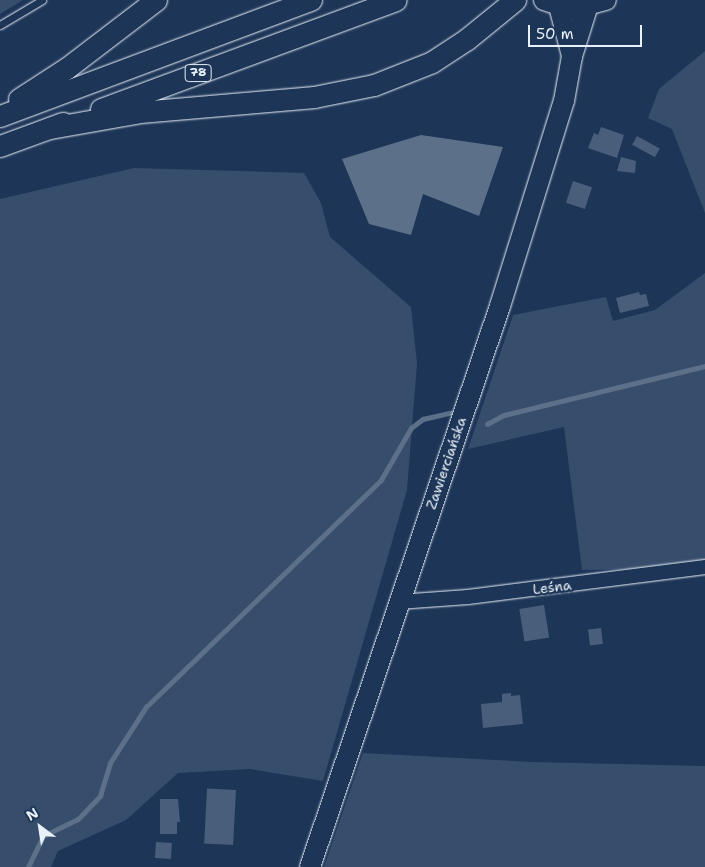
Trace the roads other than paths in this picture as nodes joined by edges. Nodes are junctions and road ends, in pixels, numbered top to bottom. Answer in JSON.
{"nodes":[{"id":1,"x":42,"y":0,"type":"edge"},
{"id":2,"x":156,"y":0,"type":"edge"},
{"id":3,"x":311,"y":0,"type":"edge"},
{"id":4,"x":396,"y":0,"type":"edge"},
{"id":5,"x":515,"y":0,"type":"edge"},
{"id":6,"x":606,"y":0,"type":"edge"},
{"id":7,"x":552,"y":3,"type":"edge"},
{"id":8,"x":587,"y":8,"type":"junction"},
{"id":9,"x":0,"y":25,"type":"edge"},
{"id":10,"x":572,"y":56,"type":"junction"},
{"id":11,"x":0,"y":111,"type":"edge"},
{"id":12,"x":0,"y":116,"type":"edge"},
{"id":13,"x":50,"y":128,"type":"junction"},
{"id":14,"x":0,"y":146,"type":"edge"},
{"id":15,"x":705,"y":567,"type":"edge"},
{"id":16,"x":398,"y":602,"type":"junction"},
{"id":17,"x":310,"y":867,"type":"edge"}],
"edges":[{"from":1,"to":9,"type":"lane"},
{"from":2,"to":11,"type":"main road"},
{"from":3,"to":12,"type":"main road","number":"78"},
{"from":4,"to":13,"type":"main road","number":"78"},
{"from":5,"to":13,"type":"main road"},
{"from":6,"to":8,"type":"main road"},
{"from":7,"to":8,"type":"main road"},
{"from":7,"to":10,"type":"main road","name":"Zawierciańska"},
{"from":8,"to":10,"type":"main road","name":"Zawierciańska"},
{"from":10,"to":16,"type":"main road","name":"Zawierciańska"},
{"from":13,"to":14,"type":"main road","number":"78"},
{"from":15,"to":16,"type":"street","name":"Leśna"},
{"from":16,"to":17,"type":"main road","name":"Zawierciańska"}]}
